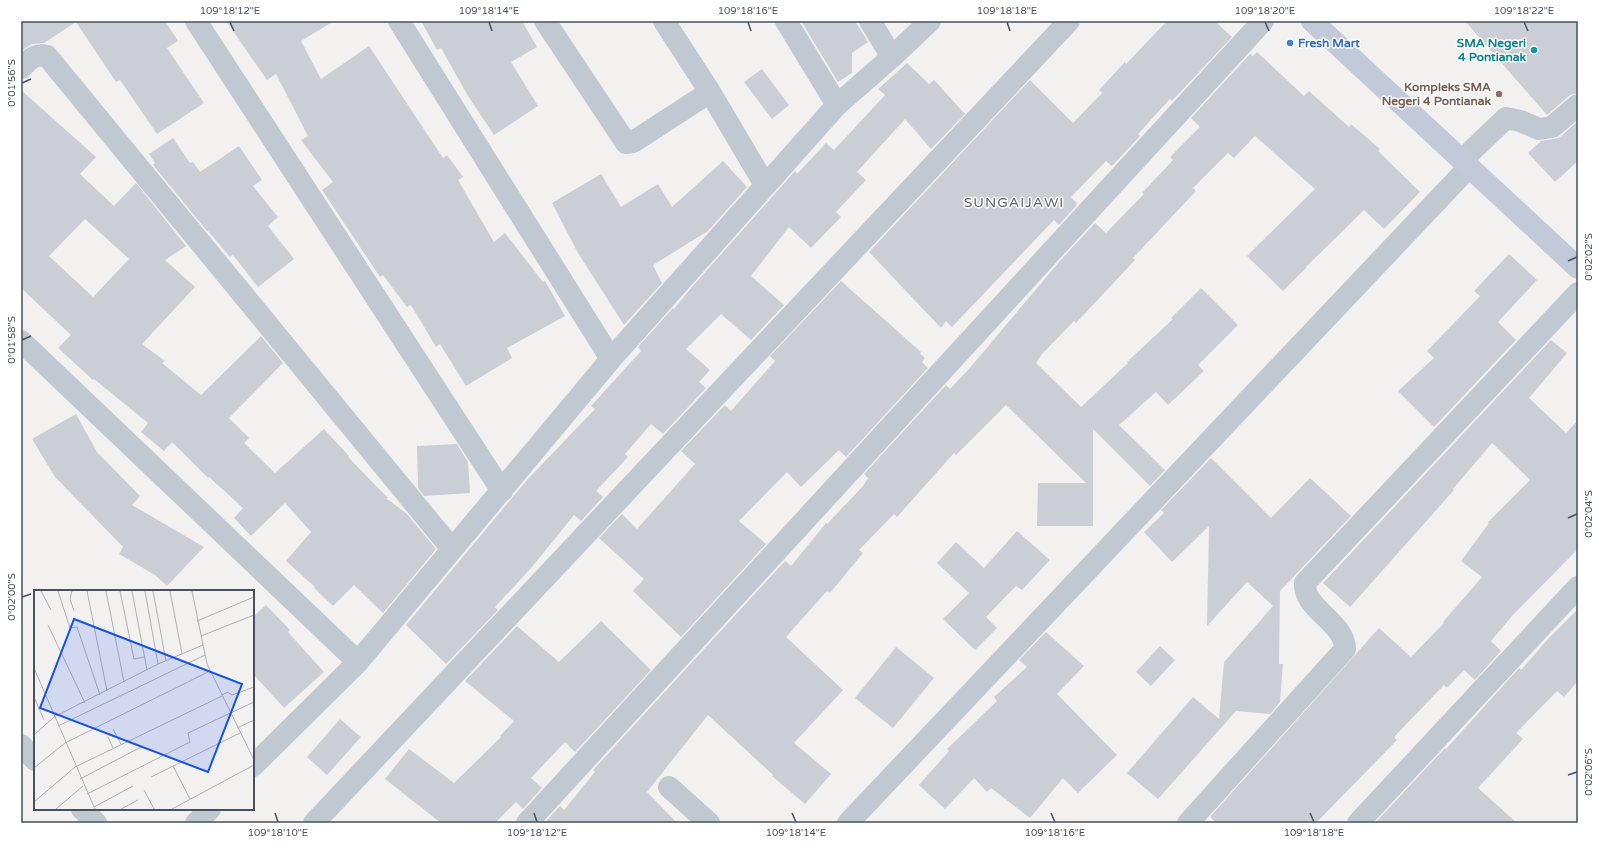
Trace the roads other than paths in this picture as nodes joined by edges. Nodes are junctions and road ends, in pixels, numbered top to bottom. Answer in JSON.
{"nodes":[{"id":1,"x":196,"y":21,"type":"edge"},
{"id":2,"x":398,"y":21,"type":"edge"},
{"id":3,"x":545,"y":21,"type":"edge"},
{"id":4,"x":664,"y":21,"type":"edge"},
{"id":5,"x":786,"y":21,"type":"edge"},
{"id":6,"x":870,"y":21,"type":"edge"},
{"id":7,"x":930,"y":21,"type":"edge"},
{"id":8,"x":1069,"y":21,"type":"edge"},
{"id":9,"x":1263,"y":21,"type":"edge"},
{"id":10,"x":1312,"y":21,"type":"edge"},
{"id":11,"x":892,"y":57,"type":"junction"},
{"id":12,"x":21,"y":68,"type":"edge"},
{"id":13,"x":710,"y":92,"type":"junction"},
{"id":14,"x":837,"y":105,"type":"junction"},
{"id":15,"x":1578,"y":105,"type":"edge"},
{"id":16,"x":1465,"y":164,"type":"junction"},
{"id":17,"x":765,"y":185,"type":"junction"},
{"id":18,"x":1578,"y":268,"type":"edge"},
{"id":19,"x":1578,"y":293,"type":"edge"},
{"id":20,"x":21,"y":342,"type":"edge"},
{"id":21,"x":611,"y":359,"type":"junction"},
{"id":22,"x":502,"y":491,"type":"junction"},
{"id":23,"x":452,"y":549,"type":"junction"},
{"id":24,"x":1578,"y":587,"type":"edge"},
{"id":25,"x":358,"y":662,"type":"junction"},
{"id":26,"x":21,"y":745,"type":"edge"},
{"id":27,"x":34,"y":759,"type":"edge"},
{"id":28,"x":254,"y":765,"type":"edge"},
{"id":29,"x":669,"y":787,"type":"dead end"},
{"id":30,"x":83,"y":810,"type":"edge"},
{"id":31,"x":209,"y":810,"type":"edge"},
{"id":32,"x":96,"y":823,"type":"edge"},
{"id":33,"x":196,"y":823,"type":"edge"},
{"id":34,"x":314,"y":823,"type":"edge"},
{"id":35,"x":527,"y":823,"type":"edge"},
{"id":36,"x":709,"y":823,"type":"edge"},
{"id":37,"x":848,"y":823,"type":"edge"},
{"id":38,"x":1188,"y":823,"type":"edge"},
{"id":39,"x":1358,"y":823,"type":"edge"}],
"edges":[{"from":1,"to":22,"type":"street"},
{"from":2,"to":21,"type":"street"},
{"from":3,"to":13,"type":"street"},
{"from":4,"to":13,"type":"street"},
{"from":5,"to":14,"type":"street"},
{"from":6,"to":11,"type":"street"},
{"from":7,"to":11,"type":"street"},
{"from":8,"to":34,"type":"street"},
{"from":9,"to":35,"type":"street"},
{"from":10,"to":16,"type":"street"},
{"from":11,"to":14,"type":"street"},
{"from":12,"to":23,"type":"street"},
{"from":13,"to":17,"type":"street"},
{"from":14,"to":17,"type":"street"},
{"from":15,"to":16,"type":"street"},
{"from":16,"to":18,"type":"street"},
{"from":16,"to":37,"type":"street"},
{"from":17,"to":21,"type":"street"},
{"from":19,"to":38,"type":"street"},
{"from":20,"to":25,"type":"street"},
{"from":21,"to":22,"type":"street"},
{"from":22,"to":23,"type":"street"},
{"from":23,"to":25,"type":"street"},
{"from":24,"to":39,"type":"street"},
{"from":25,"to":28,"type":"street"},
{"from":26,"to":27,"type":"street"},
{"from":29,"to":36,"type":"street"},
{"from":30,"to":32,"type":"street"},
{"from":31,"to":33,"type":"street"}]}
